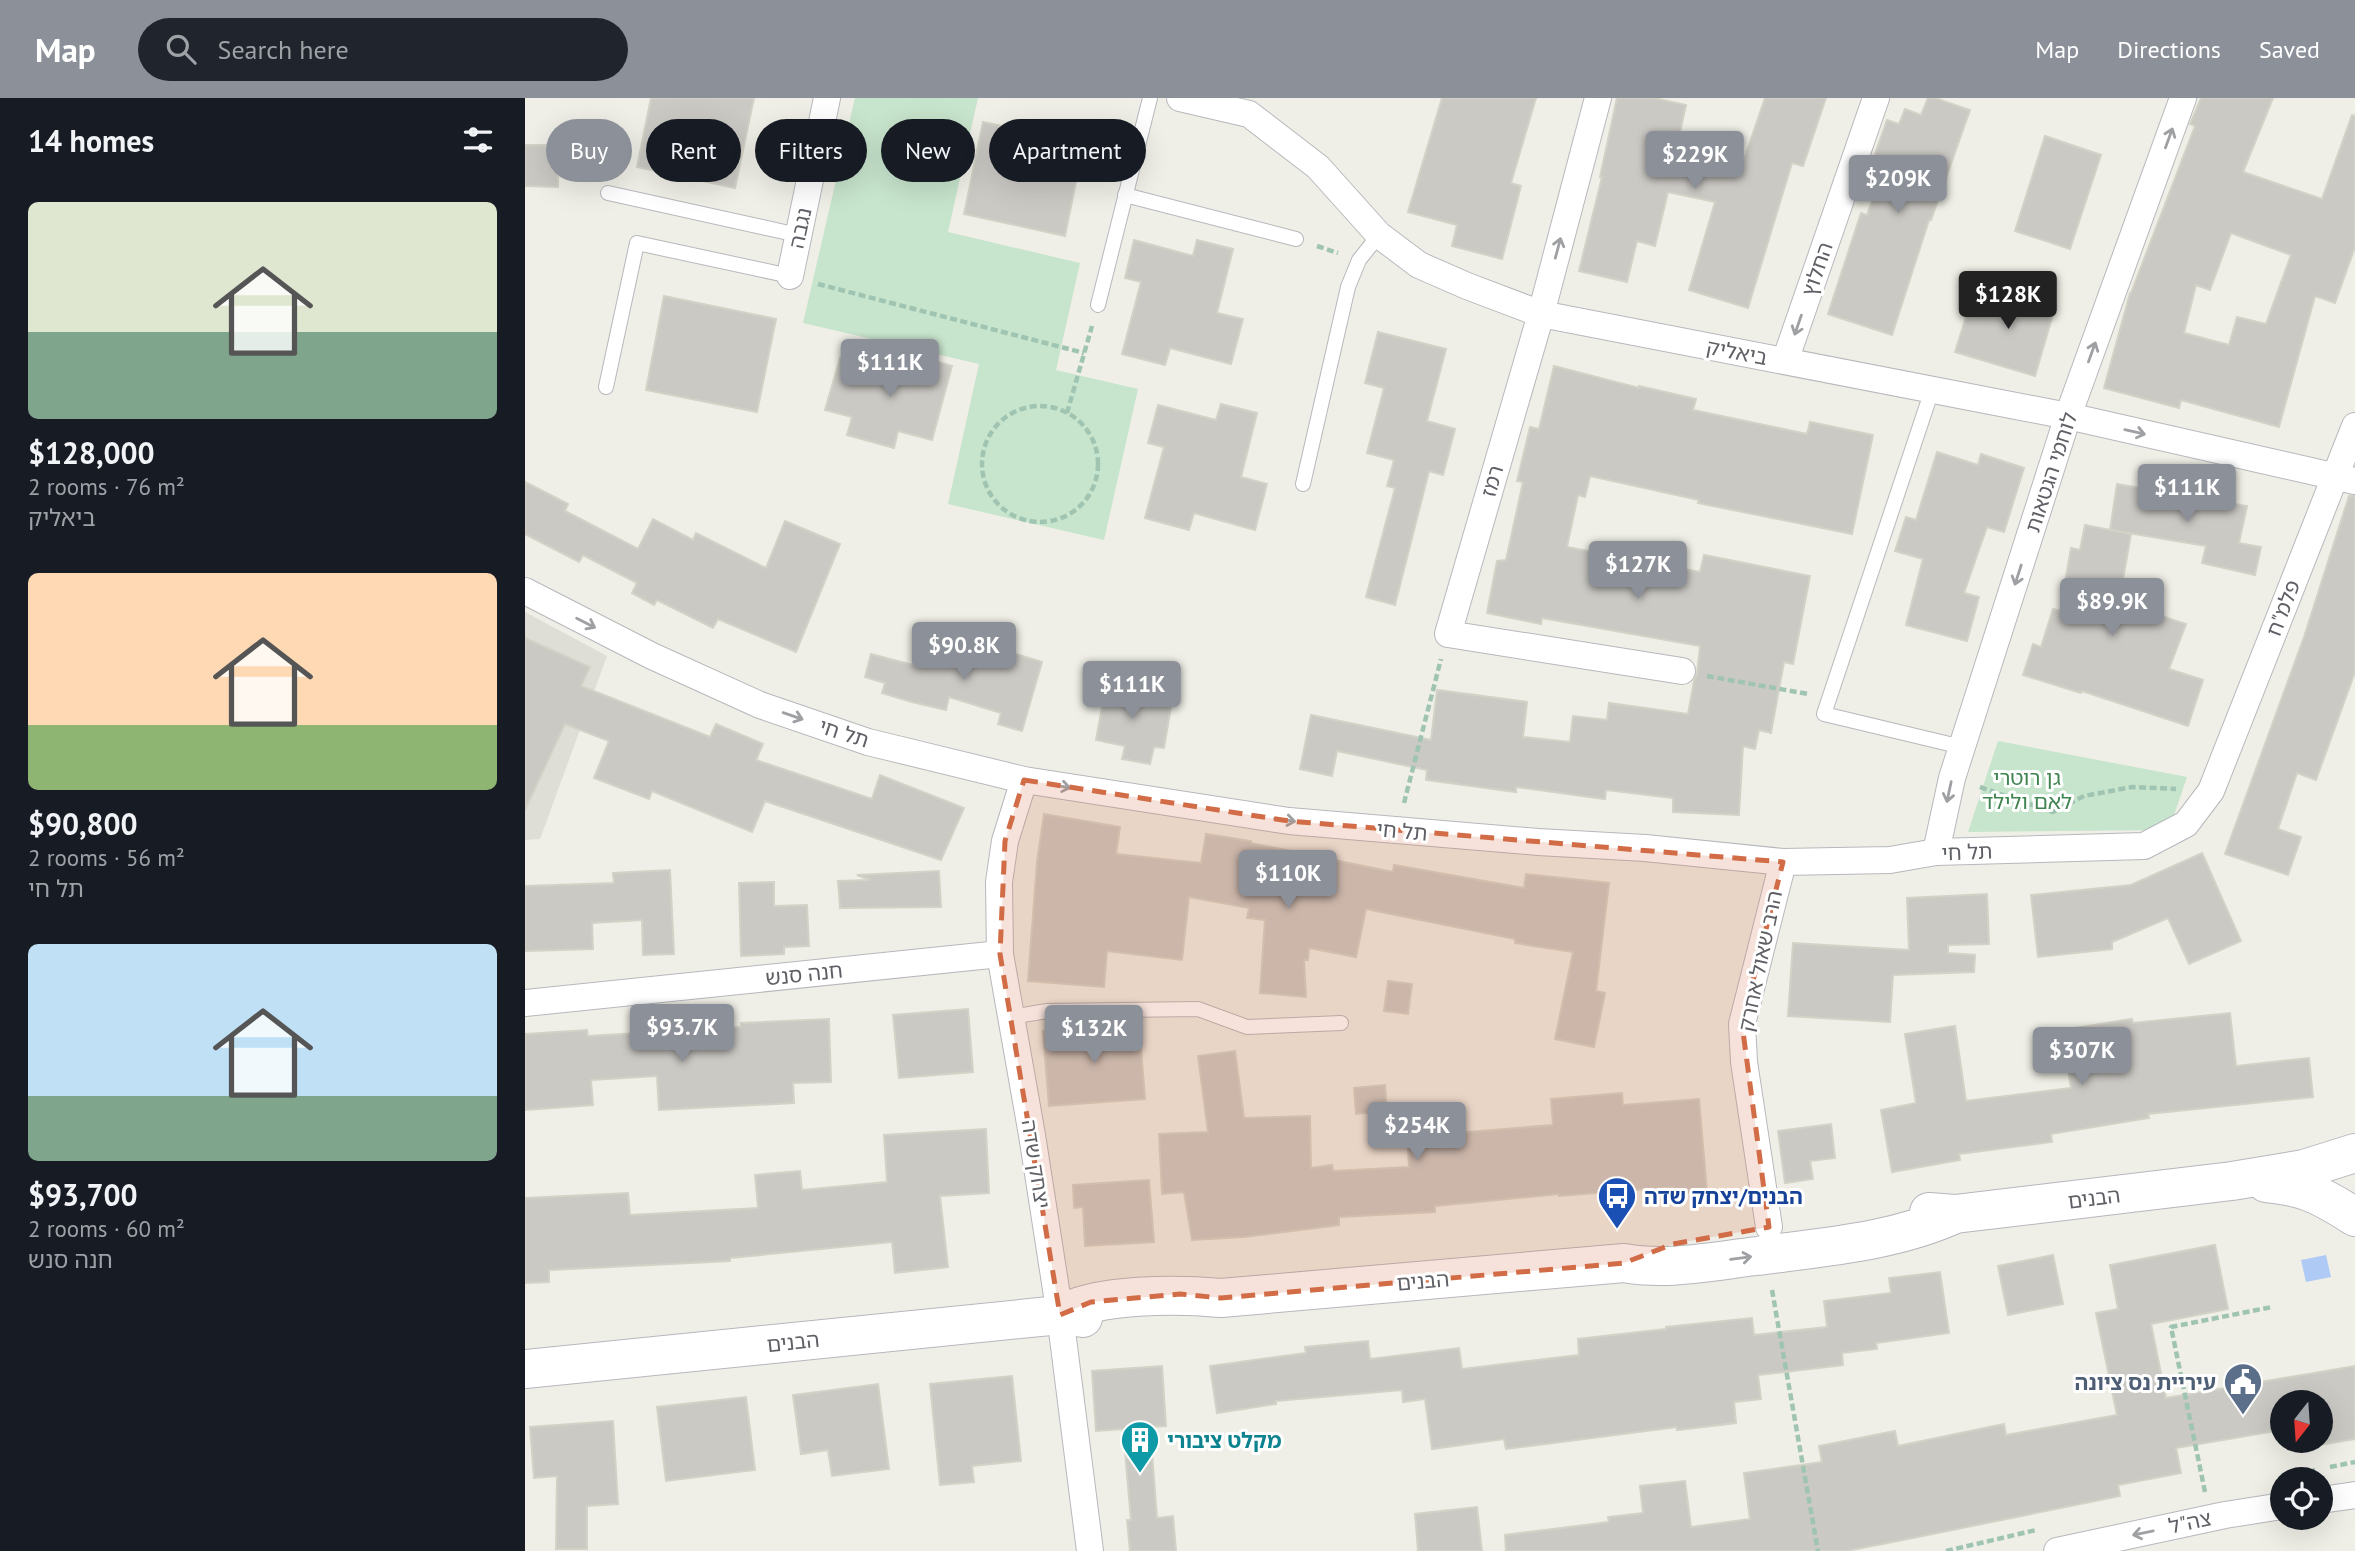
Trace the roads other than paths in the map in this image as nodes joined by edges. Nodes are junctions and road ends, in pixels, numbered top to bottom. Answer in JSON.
{"nodes":[{"id":1,"x":827,"y":98,"type":"edge"},
{"id":2,"x":1150,"y":98,"type":"edge"},
{"id":3,"x":1180,"y":98,"type":"edge"},
{"id":4,"x":1598,"y":98,"type":"edge"},
{"id":5,"x":1876,"y":98,"type":"edge"},
{"id":6,"x":2183,"y":98,"type":"edge"},
{"id":7,"x":1251,"y":106,"type":"edge"},
{"id":8,"x":608,"y":193,"type":"dead end"},
{"id":9,"x":1125,"y":195,"type":"junction"},
{"id":10,"x":1379,"y":234,"type":"junction"},
{"id":11,"x":798,"y":235,"type":"junction"},
{"id":12,"x":1296,"y":239,"type":"road end"},
{"id":13,"x":790,"y":276,"type":"joint"},
{"id":14,"x":1098,"y":305,"type":"road end"},
{"id":15,"x":1541,"y":314,"type":"junction"},
{"id":16,"x":1785,"y":361,"type":"junction"},
{"id":17,"x":606,"y":387,"type":"dead end"},
{"id":18,"x":1932,"y":390,"type":"junction"},
{"id":19,"x":2069,"y":416,"type":"junction"},
{"id":20,"x":2355,"y":426,"type":"edge"},
{"id":21,"x":2345,"y":479,"type":"edge"},
{"id":22,"x":1303,"y":484,"type":"dead end"},
{"id":23,"x":525,"y":591,"type":"edge"},
{"id":24,"x":1682,"y":671,"type":"road end"},
{"id":25,"x":1962,"y":747,"type":"junction"},
{"id":26,"x":1024,"y":780,"type":"junction"},
{"id":27,"x":2211,"y":791,"type":"joint"},
{"id":28,"x":1936,"y":852,"type":"junction"},
{"id":29,"x":1783,"y":862,"type":"junction"},
{"id":30,"x":1000,"y":954,"type":"junction"},
{"id":31,"x":525,"y":1003,"type":"edge"},
{"id":32,"x":1011,"y":1017,"type":"junction"},
{"id":33,"x":1341,"y":1023,"type":"dead end"},
{"id":34,"x":2355,"y":1153,"type":"edge"},
{"id":35,"x":2355,"y":1173,"type":"edge"},
{"id":36,"x":2232,"y":1181,"type":"junction"},
{"id":37,"x":2355,"y":1203,"type":"edge"},
{"id":38,"x":1955,"y":1214,"type":"junction"},
{"id":39,"x":2355,"y":1217,"type":"edge"},
{"id":40,"x":1769,"y":1227,"type":"junction"},
{"id":41,"x":1624,"y":1263,"type":"junction"},
{"id":42,"x":1060,"y":1315,"type":"junction"},
{"id":43,"x":525,"y":1369,"type":"edge"},
{"id":44,"x":2355,"y":1495,"type":"edge"},
{"id":45,"x":2333,"y":1498,"type":"edge"},
{"id":46,"x":2270,"y":1508,"type":"edge"},
{"id":47,"x":1090,"y":1551,"type":"edge"},
{"id":48,"x":2057,"y":1551,"type":"edge"}],
"edges":[{"from":1,"to":11,"type":"street","name":"נגבה"},
{"from":2,"to":9,"type":"lane"},
{"from":3,"to":7,"type":"street","name":"ביאליק"},
{"from":15,"to":4,"type":"street","name":"רמז","one_way":true},
{"from":5,"to":16,"type":"street","name":"החלוץ","one_way":true},
{"from":19,"to":6,"type":"street","name":"לוחמי הגטאות","one_way":true},
{"from":7,"to":10,"type":"street","name":"ביאליק"},
{"from":8,"to":11,"type":"lane"},
{"from":9,"to":12,"type":"lane"},
{"from":9,"to":14,"type":"lane"},
{"from":10,"to":15,"type":"street","name":"ביאליק"},
{"from":10,"to":22,"type":"lane"},
{"from":11,"to":13,"type":"street","name":"נגבה"},
{"from":13,"to":17,"type":"lane"},
{"from":15,"to":16,"type":"street","name":"ביאליק"},
{"from":15,"to":24,"type":"street","name":"רמז"},
{"from":16,"to":18,"type":"street","name":"ביאליק"},
{"from":18,"to":19,"type":"street","name":"ביאליק"},
{"from":18,"to":25,"type":"lane"},
{"from":19,"to":21,"type":"street","name":"ביאליק","one_way":true},
{"from":19,"to":25,"type":"street","name":"לוחמי הגטאות","one_way":true},
{"from":20,"to":21,"type":"street","name":"פלמ\"ח"},
{"from":21,"to":27,"type":"street","name":"פלמ\"ח"},
{"from":23,"to":26,"type":"street","name":"תל חי","one_way":true},
{"from":25,"to":28,"type":"street","name":"לוחמי הגטאות","one_way":true},
{"from":26,"to":29,"type":"street","name":"תל חי","one_way":true},
{"from":26,"to":30,"type":"street","name":"יצחק שדה"},
{"from":27,"to":28,"type":"street","name":"תל חי"},
{"from":28,"to":29,"type":"street","name":"תל חי"},
{"from":29,"to":40,"type":"street","name":"הרב שאול אחרק"},
{"from":30,"to":31,"type":"street","name":"חנה סנש"},
{"from":30,"to":32,"type":"street","name":"יצחק שדה"},
{"from":32,"to":33,"type":"lane"},
{"from":32,"to":42,"type":"street","name":"יצחק שדה"},
{"from":34,"to":36,"type":"street","name":"הבנים"},
{"from":35,"to":37,"type":"street"},
{"from":36,"to":38,"type":"street","name":"הבנים"},
{"from":36,"to":39,"type":"street","name":"הבנים"},
{"from":38,"to":40,"type":"street","name":"הבנים"},
{"from":41,"to":38,"type":"street","name":"הבנים","one_way":true},
{"from":40,"to":41,"type":"street","name":"הבנים"},
{"from":41,"to":42,"type":"street","name":"הבנים"},
{"from":42,"to":43,"type":"street","name":"הבנים"},
{"from":42,"to":47,"type":"street","name":"יצחק שדה"},
{"from":44,"to":45,"type":"street"},
{"from":46,"to":48,"type":"street","name":"צה\"ל","one_way":true}]}
